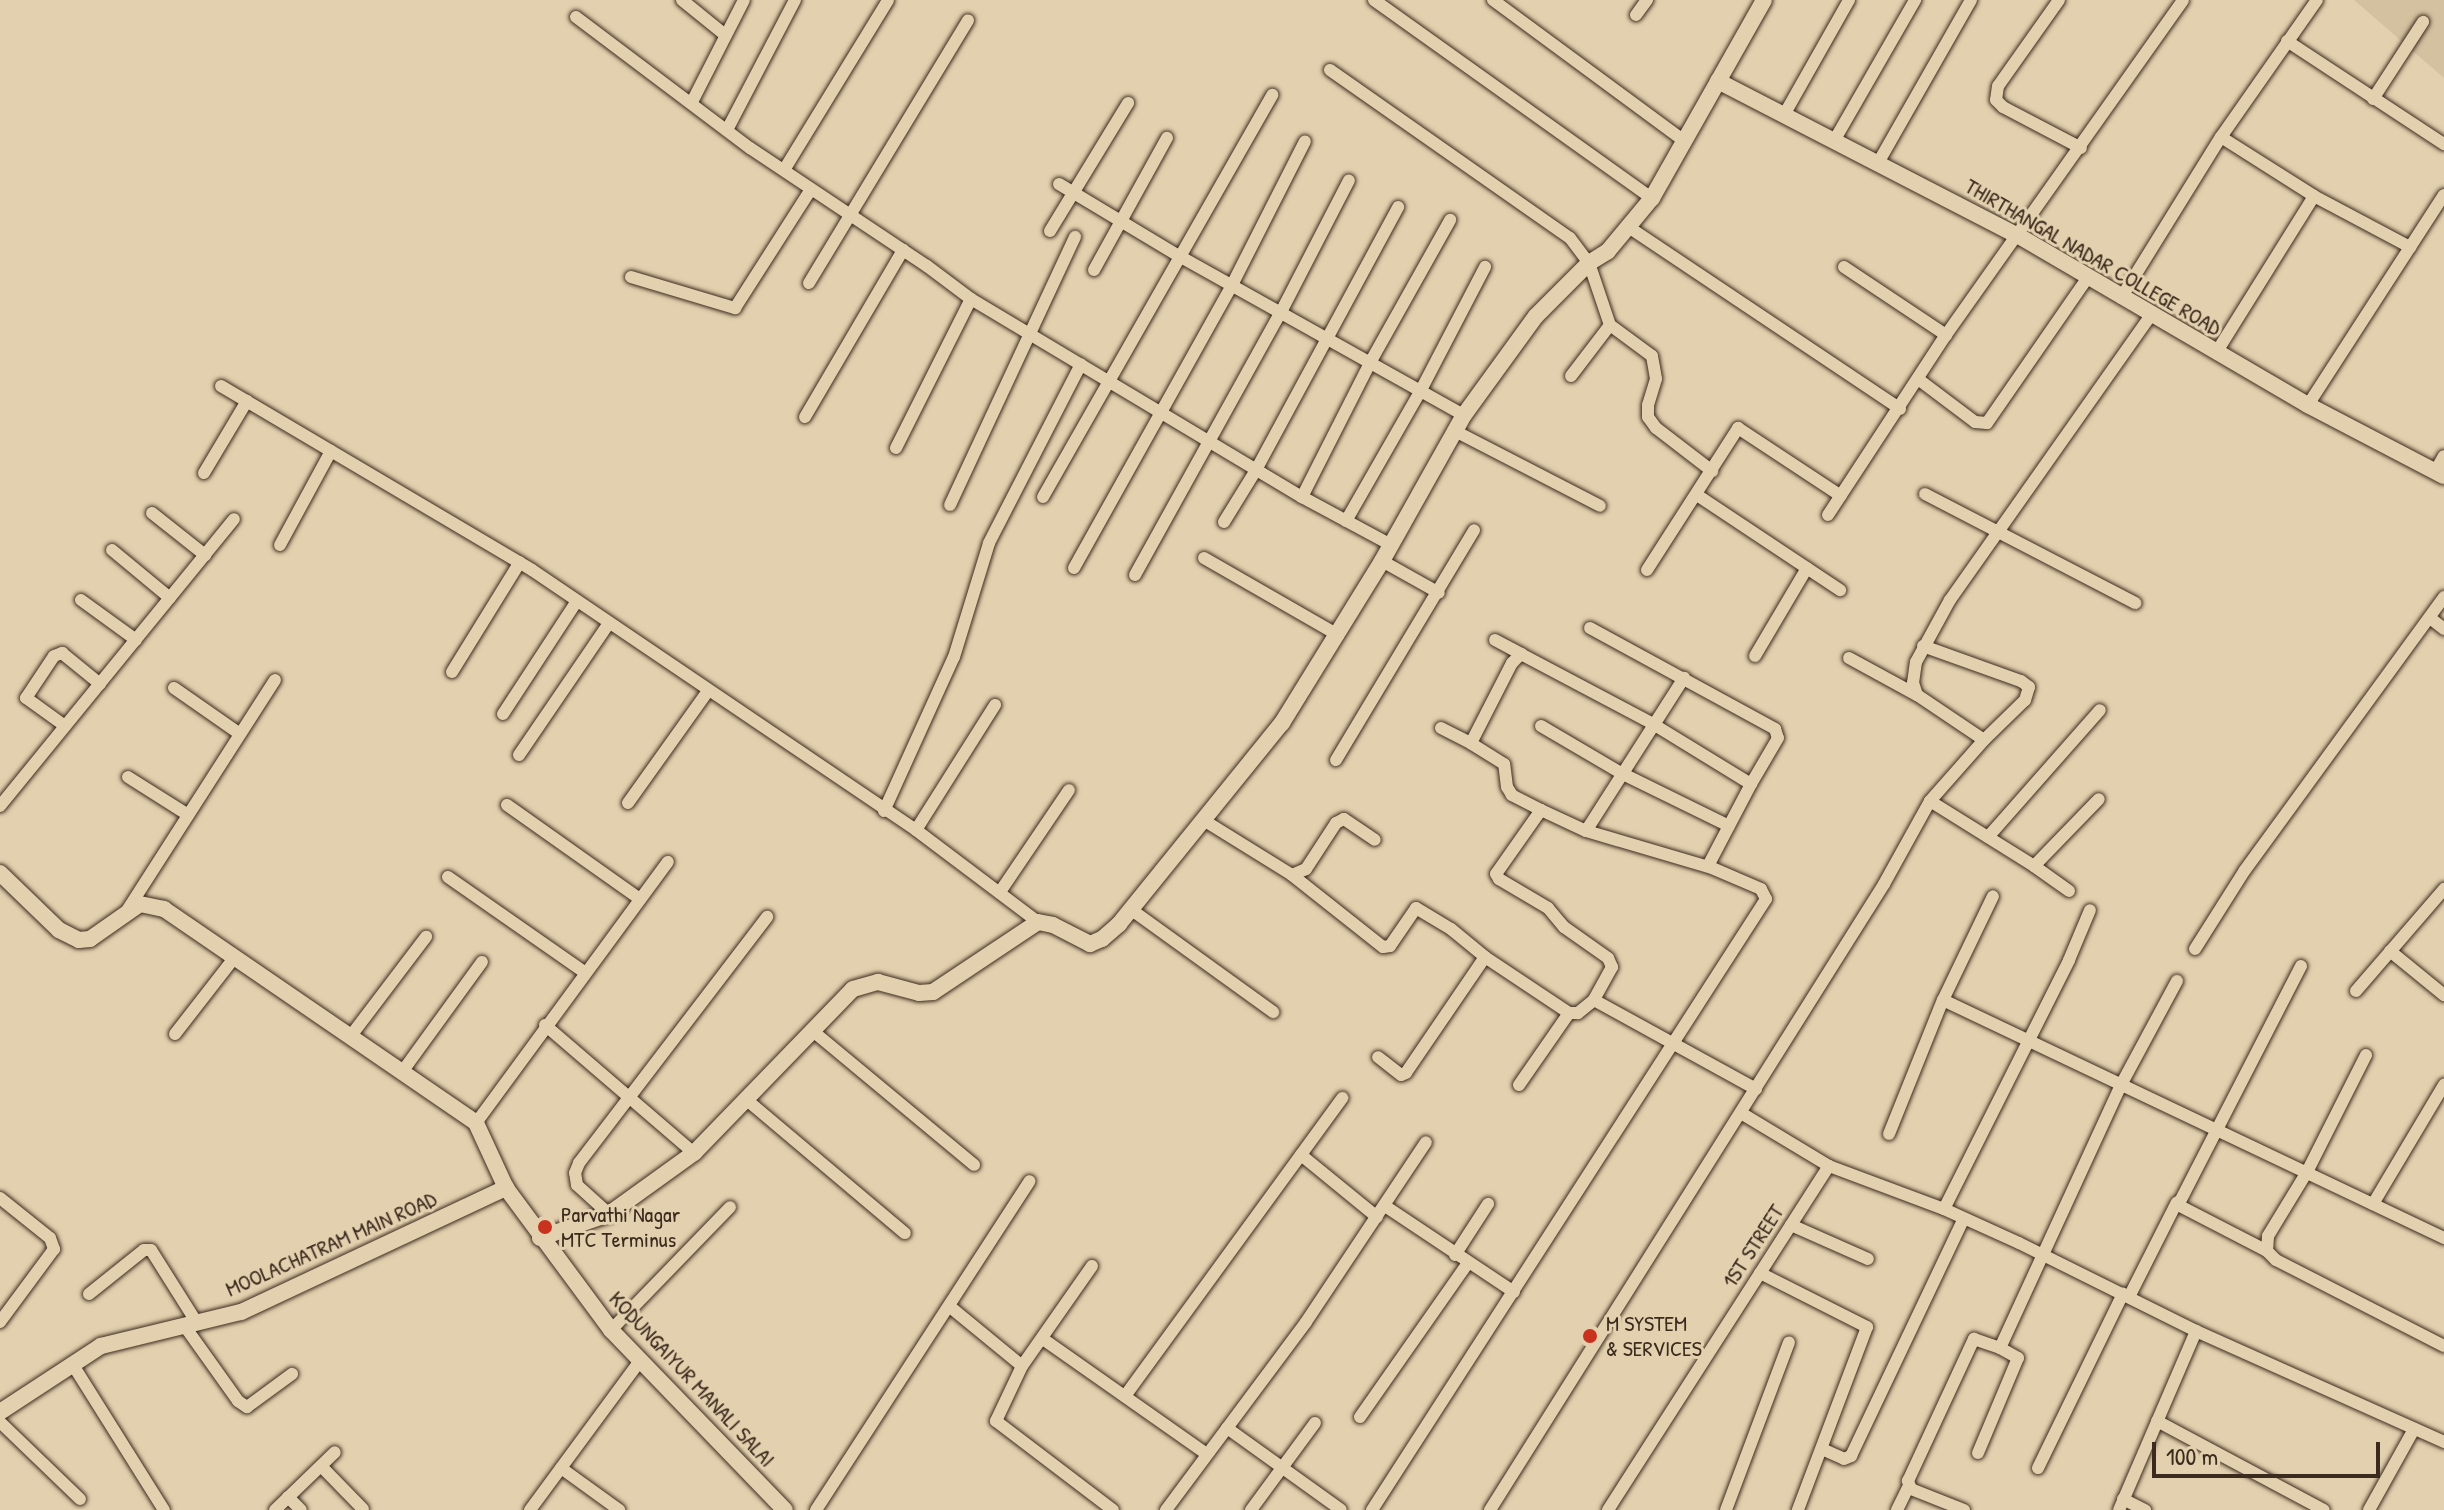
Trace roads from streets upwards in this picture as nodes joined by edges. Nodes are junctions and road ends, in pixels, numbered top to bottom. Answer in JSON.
{"nodes":[{"id":1,"x":682,"y":0,"type":"edge"},
{"id":2,"x":744,"y":0,"type":"edge"},
{"id":3,"x":795,"y":0,"type":"edge"},
{"id":4,"x":888,"y":0,"type":"edge"},
{"id":5,"x":1374,"y":0,"type":"edge"},
{"id":6,"x":1493,"y":0,"type":"edge"},
{"id":7,"x":1647,"y":0,"type":"edge"},
{"id":8,"x":1764,"y":0,"type":"edge"},
{"id":9,"x":1849,"y":0,"type":"edge"},
{"id":10,"x":1915,"y":0,"type":"edge"},
{"id":11,"x":1971,"y":0,"type":"edge"},
{"id":12,"x":2059,"y":0,"type":"edge"},
{"id":13,"x":2183,"y":0,"type":"edge"},
{"id":14,"x":2317,"y":0,"type":"edge"},
{"id":15,"x":1636,"y":15,"type":"dead end"},
{"id":16,"x":576,"y":17,"type":"dead end"},
{"id":17,"x":968,"y":20,"type":"dead end"},
{"id":18,"x":2423,"y":22,"type":"dead end"},
{"id":19,"x":725,"y":35,"type":"junction"},
{"id":20,"x":2287,"y":41,"type":"junction"},
{"id":21,"x":1330,"y":70,"type":"dead end"},
{"id":22,"x":1718,"y":81,"type":"junction"},
{"id":23,"x":1272,"y":95,"type":"dead end"},
{"id":24,"x":2373,"y":99,"type":"junction"},
{"id":25,"x":692,"y":102,"type":"junction"},
{"id":26,"x":1128,"y":103,"type":"dead end"},
{"id":27,"x":1784,"y":115,"type":"junction"},
{"id":28,"x":727,"y":130,"type":"junction"},
{"id":29,"x":2221,"y":137,"type":"junction"},
{"id":30,"x":1167,"y":138,"type":"dead end"},
{"id":31,"x":1305,"y":141,"type":"dead end"},
{"id":32,"x":1684,"y":141,"type":"junction"},
{"id":33,"x":1834,"y":141,"type":"junction"},
{"id":34,"x":2444,"y":144,"type":"edge"},
{"id":35,"x":2081,"y":148,"type":"junction"},
{"id":36,"x":1878,"y":163,"type":"junction"},
{"id":37,"x":784,"y":170,"type":"junction"},
{"id":38,"x":1349,"y":180,"type":"dead end"},
{"id":39,"x":1059,"y":184,"type":"dead end"},
{"id":40,"x":811,"y":189,"type":"junction"},
{"id":41,"x":1073,"y":193,"type":"junction"},
{"id":42,"x":2444,"y":195,"type":"edge"},
{"id":43,"x":2314,"y":196,"type":"junction"},
{"id":44,"x":1652,"y":198,"type":"junction"},
{"id":45,"x":1398,"y":207,"type":"dead end"},
{"id":46,"x":849,"y":214,"type":"junction"},
{"id":47,"x":1450,"y":220,"type":"dead end"},
{"id":48,"x":1121,"y":222,"type":"junction"},
{"id":49,"x":1630,"y":228,"type":"junction"},
{"id":50,"x":1050,"y":231,"type":"dead end"},
{"id":51,"x":2017,"y":235,"type":"junction"},
{"id":52,"x":1075,"y":237,"type":"dead end"},
{"id":53,"x":2410,"y":247,"type":"junction"},
{"id":54,"x":903,"y":250,"type":"junction"},
{"id":55,"x":1179,"y":256,"type":"junction"},
{"id":56,"x":1589,"y":263,"type":"junction"},
{"id":57,"x":1485,"y":267,"type":"dead end"},
{"id":58,"x":1844,"y":267,"type":"dead end"},
{"id":59,"x":1094,"y":270,"type":"dead end"},
{"id":60,"x":631,"y":277,"type":"dead end"},
{"id":61,"x":2088,"y":277,"type":"junction"},
{"id":62,"x":809,"y":283,"type":"dead end"},
{"id":63,"x":1232,"y":285,"type":"junction"},
{"id":64,"x":2121,"y":298,"type":"junction"},
{"id":65,"x":971,"y":299,"type":"junction"},
{"id":66,"x":1281,"y":312,"type":"junction"},
{"id":67,"x":2151,"y":315,"type":"junction"},
{"id":68,"x":1610,"y":325,"type":"junction"},
{"id":69,"x":1031,"y":332,"type":"junction"},
{"id":70,"x":1946,"y":335,"type":"junction"},
{"id":71,"x":1328,"y":337,"type":"junction"},
{"id":72,"x":2216,"y":353,"type":"junction"},
{"id":73,"x":1371,"y":361,"type":"junction"},
{"id":74,"x":1081,"y":364,"type":"junction"},
{"id":75,"x":1571,"y":376,"type":"dead end"},
{"id":76,"x":1918,"y":379,"type":"junction"},
{"id":77,"x":1107,"y":380,"type":"junction"},
{"id":78,"x":221,"y":386,"type":"dead end"},
{"id":79,"x":1421,"y":390,"type":"junction"},
{"id":80,"x":247,"y":401,"type":"junction"},
{"id":81,"x":2308,"y":405,"type":"junction"},
{"id":82,"x":1900,"y":409,"type":"junction"},
{"id":83,"x":1160,"y":412,"type":"junction"},
{"id":84,"x":1464,"y":415,"type":"junction"},
{"id":85,"x":805,"y":417,"type":"dead end"},
{"id":86,"x":1455,"y":431,"type":"junction"},
{"id":87,"x":1209,"y":441,"type":"junction"},
{"id":88,"x":896,"y":448,"type":"dead end"},
{"id":89,"x":331,"y":451,"type":"junction"},
{"id":90,"x":2444,"y":456,"type":"edge"},
{"id":91,"x":1256,"y":470,"type":"junction"},
{"id":92,"x":1712,"y":471,"type":"junction"},
{"id":93,"x":204,"y":473,"type":"dead end"},
{"id":94,"x":2440,"y":474,"type":"edge"},
{"id":95,"x":1925,"y":494,"type":"dead end"},
{"id":96,"x":1697,"y":495,"type":"junction"},
{"id":97,"x":1841,"y":496,"type":"junction"},
{"id":98,"x":1043,"y":497,"type":"dead end"},
{"id":99,"x":1302,"y":497,"type":"junction"},
{"id":100,"x":950,"y":505,"type":"dead end"},
{"id":101,"x":1600,"y":506,"type":"dead end"},
{"id":102,"x":152,"y":513,"type":"dead end"},
{"id":103,"x":1828,"y":515,"type":"dead end"},
{"id":104,"x":234,"y":519,"type":"dead end"},
{"id":105,"x":1346,"y":521,"type":"junction"},
{"id":106,"x":1224,"y":522,"type":"dead end"},
{"id":107,"x":1474,"y":530,"type":"dead end"},
{"id":108,"x":1998,"y":531,"type":"junction"},
{"id":109,"x":280,"y":545,"type":"dead end"},
{"id":110,"x":1391,"y":545,"type":"junction"},
{"id":111,"x":112,"y":550,"type":"dead end"},
{"id":112,"x":205,"y":555,"type":"junction"},
{"id":113,"x":1204,"y":558,"type":"dead end"},
{"id":114,"x":1382,"y":561,"type":"junction"},
{"id":115,"x":520,"y":562,"type":"junction"},
{"id":116,"x":1074,"y":568,"type":"dead end"},
{"id":117,"x":1807,"y":568,"type":"junction"},
{"id":118,"x":1647,"y":570,"type":"dead end"},
{"id":119,"x":1135,"y":575,"type":"dead end"},
{"id":120,"x":1840,"y":590,"type":"dead end"},
{"id":121,"x":1439,"y":593,"type":"junction"},
{"id":122,"x":2444,"y":597,"type":"edge"},
{"id":123,"x":170,"y":598,"type":"junction"},
{"id":124,"x":81,"y":600,"type":"dead end"},
{"id":125,"x":577,"y":601,"type":"junction"},
{"id":126,"x":2135,"y":603,"type":"dead end"},
{"id":127,"x":2430,"y":618,"type":"junction"},
{"id":128,"x":609,"y":623,"type":"junction"},
{"id":129,"x":1590,"y":628,"type":"dead end"},
{"id":130,"x":2444,"y":629,"type":"edge"},
{"id":131,"x":1338,"y":635,"type":"junction"},
{"id":132,"x":136,"y":640,"type":"junction"},
{"id":133,"x":1495,"y":640,"type":"dead end"},
{"id":134,"x":1923,"y":646,"type":"junction"},
{"id":135,"x":1521,"y":654,"type":"junction"},
{"id":136,"x":1755,"y":656,"type":"dead end"},
{"id":137,"x":1849,"y":658,"type":"dead end"},
{"id":138,"x":452,"y":672,"type":"dead end"},
{"id":139,"x":1684,"y":678,"type":"junction"},
{"id":140,"x":275,"y":680,"type":"dead end"},
{"id":141,"x":100,"y":684,"type":"junction"},
{"id":142,"x":174,"y":688,"type":"dead end"},
{"id":143,"x":708,"y":691,"type":"junction"},
{"id":144,"x":1917,"y":695,"type":"junction"},
{"id":145,"x":995,"y":705,"type":"dead end"},
{"id":146,"x":2100,"y":710,"type":"dead end"},
{"id":147,"x":503,"y":714,"type":"dead end"},
{"id":148,"x":1653,"y":724,"type":"junction"},
{"id":149,"x":65,"y":726,"type":"junction"},
{"id":150,"x":1541,"y":726,"type":"dead end"},
{"id":151,"x":1441,"y":728,"type":"dead end"},
{"id":152,"x":240,"y":734,"type":"junction"},
{"id":153,"x":1984,"y":740,"type":"junction"},
{"id":154,"x":1471,"y":743,"type":"junction"},
{"id":155,"x":519,"y":755,"type":"dead end"},
{"id":156,"x":1336,"y":760,"type":"dead end"},
{"id":157,"x":1621,"y":773,"type":"junction"},
{"id":158,"x":128,"y":777,"type":"dead end"},
{"id":159,"x":1751,"y":784,"type":"junction"},
{"id":160,"x":1069,"y":790,"type":"dead end"},
{"id":161,"x":2099,"y":799,"type":"dead end"},
{"id":162,"x":1930,"y":801,"type":"junction"},
{"id":163,"x":628,"y":803,"type":"dead end"},
{"id":164,"x":507,"y":805,"type":"dead end"},
{"id":165,"x":0,"y":806,"type":"edge"},
{"id":166,"x":1541,"y":810,"type":"junction"},
{"id":167,"x":884,"y":811,"type":"junction"},
{"id":168,"x":188,"y":815,"type":"junction"},
{"id":169,"x":1205,"y":821,"type":"junction"},
{"id":170,"x":1729,"y":826,"type":"junction"},
{"id":171,"x":916,"y":830,"type":"junction"},
{"id":172,"x":1586,"y":831,"type":"junction"},
{"id":173,"x":1988,"y":837,"type":"junction"},
{"id":174,"x":1375,"y":840,"type":"dead end"},
{"id":175,"x":668,"y":862,"type":"dead end"},
{"id":176,"x":1708,"y":866,"type":"junction"},
{"id":177,"x":2034,"y":866,"type":"junction"},
{"id":178,"x":0,"y":873,"type":"edge"},
{"id":179,"x":1292,"y":875,"type":"junction"},
{"id":180,"x":448,"y":877,"type":"dead end"},
{"id":181,"x":2444,"y":889,"type":"edge"},
{"id":182,"x":2069,"y":891,"type":"dead end"},
{"id":183,"x":1000,"y":892,"type":"junction"},
{"id":184,"x":1993,"y":896,"type":"dead end"},
{"id":185,"x":640,"y":899,"type":"junction"},
{"id":186,"x":128,"y":909,"type":"junction"},
{"id":187,"x":2090,"y":910,"type":"dead end"},
{"id":188,"x":1133,"y":911,"type":"junction"},
{"id":189,"x":767,"y":917,"type":"dead end"},
{"id":190,"x":1038,"y":922,"type":"junction"},
{"id":191,"x":426,"y":937,"type":"dead end"},
{"id":192,"x":2195,"y":949,"type":"dead end"},
{"id":193,"x":2390,"y":951,"type":"junction"},
{"id":194,"x":235,"y":957,"type":"junction"},
{"id":195,"x":1485,"y":957,"type":"junction"},
{"id":196,"x":482,"y":962,"type":"dead end"},
{"id":197,"x":2301,"y":966,"type":"dead end"},
{"id":198,"x":584,"y":972,"type":"junction"},
{"id":199,"x":2177,"y":981,"type":"dead end"},
{"id":200,"x":2356,"y":991,"type":"dead end"},
{"id":201,"x":2444,"y":995,"type":"edge"},
{"id":202,"x":1594,"y":1000,"type":"junction"},
{"id":203,"x":1943,"y":1000,"type":"junction"},
{"id":204,"x":1273,"y":1012,"type":"dead end"},
{"id":205,"x":1569,"y":1013,"type":"junction"},
{"id":206,"x":545,"y":1025,"type":"junction"},
{"id":207,"x":814,"y":1032,"type":"junction"},
{"id":208,"x":175,"y":1034,"type":"dead end"},
{"id":209,"x":350,"y":1037,"type":"junction"},
{"id":210,"x":2029,"y":1041,"type":"junction"},
{"id":211,"x":1672,"y":1043,"type":"junction"},
{"id":212,"x":2366,"y":1055,"type":"dead end"},
{"id":213,"x":1378,"y":1057,"type":"dead end"},
{"id":214,"x":402,"y":1072,"type":"junction"},
{"id":215,"x":2122,"y":1083,"type":"junction"},
{"id":216,"x":1519,"y":1085,"type":"dead end"},
{"id":217,"x":2444,"y":1085,"type":"edge"},
{"id":218,"x":1756,"y":1089,"type":"junction"},
{"id":219,"x":629,"y":1098,"type":"junction"},
{"id":220,"x":1342,"y":1098,"type":"dead end"},
{"id":221,"x":748,"y":1101,"type":"junction"},
{"id":222,"x":1741,"y":1113,"type":"junction"},
{"id":223,"x":476,"y":1123,"type":"junction"},
{"id":224,"x":2217,"y":1129,"type":"junction"},
{"id":225,"x":1889,"y":1134,"type":"dead end"},
{"id":226,"x":1426,"y":1142,"type":"dead end"},
{"id":227,"x":694,"y":1153,"type":"junction"},
{"id":228,"x":1301,"y":1155,"type":"junction"},
{"id":229,"x":974,"y":1165,"type":"dead end"},
{"id":230,"x":1829,"y":1166,"type":"junction"},
{"id":231,"x":2307,"y":1172,"type":"junction"},
{"id":232,"x":1030,"y":1181,"type":"dead end"},
{"id":233,"x":506,"y":1188,"type":"junction"},
{"id":234,"x":0,"y":1198,"type":"edge"},
{"id":235,"x":2177,"y":1202,"type":"junction"},
{"id":236,"x":1488,"y":1204,"type":"dead end"},
{"id":237,"x":2373,"y":1204,"type":"junction"},
{"id":238,"x":730,"y":1207,"type":"dead end"},
{"id":239,"x":1944,"y":1209,"type":"junction"},
{"id":240,"x":1381,"y":1211,"type":"junction"},
{"id":241,"x":609,"y":1214,"type":"junction"},
{"id":242,"x":1963,"y":1220,"type":"junction"},
{"id":243,"x":1791,"y":1225,"type":"junction"},
{"id":244,"x":905,"y":1233,"type":"dead end"},
{"id":245,"x":540,"y":1238,"type":"junction"},
{"id":246,"x":2444,"y":1238,"type":"edge"},
{"id":247,"x":2267,"y":1251,"type":"junction"},
{"id":248,"x":1455,"y":1255,"type":"junction"},
{"id":249,"x":2044,"y":1255,"type":"junction"},
{"id":250,"x":1868,"y":1259,"type":"dead end"},
{"id":251,"x":1467,"y":1264,"type":"junction"},
{"id":252,"x":1092,"y":1266,"type":"dead end"},
{"id":253,"x":1760,"y":1273,"type":"junction"},
{"id":254,"x":1514,"y":1292,"type":"junction"},
{"id":255,"x":89,"y":1294,"type":"dead end"},
{"id":256,"x":2126,"y":1295,"type":"junction"},
{"id":257,"x":949,"y":1306,"type":"junction"},
{"id":258,"x":0,"y":1321,"type":"edge"},
{"id":259,"x":191,"y":1326,"type":"junction"},
{"id":260,"x":611,"y":1330,"type":"junction"},
{"id":261,"x":2196,"y":1331,"type":"junction"},
{"id":262,"x":1043,"y":1339,"type":"junction"},
{"id":263,"x":1789,"y":1342,"type":"dead end"},
{"id":264,"x":2444,"y":1346,"type":"edge"},
{"id":265,"x":2000,"y":1348,"type":"junction"},
{"id":266,"x":639,"y":1362,"type":"junction"},
{"id":267,"x":73,"y":1365,"type":"junction"},
{"id":268,"x":1022,"y":1366,"type":"junction"},
{"id":269,"x":292,"y":1374,"type":"dead end"},
{"id":270,"x":1125,"y":1396,"type":"junction"},
{"id":271,"x":0,"y":1412,"type":"edge"},
{"id":272,"x":1360,"y":1417,"type":"dead end"},
{"id":273,"x":2157,"y":1421,"type":"junction"},
{"id":274,"x":0,"y":1422,"type":"edge"},
{"id":275,"x":1315,"y":1423,"type":"dead end"},
{"id":276,"x":1227,"y":1428,"type":"junction"},
{"id":277,"x":2414,"y":1429,"type":"junction"},
{"id":278,"x":2444,"y":1442,"type":"edge"},
{"id":279,"x":1822,"y":1449,"type":"junction"},
{"id":280,"x":335,"y":1452,"type":"dead end"},
{"id":281,"x":1205,"y":1453,"type":"junction"},
{"id":282,"x":1978,"y":1453,"type":"dead end"},
{"id":283,"x":321,"y":1466,"type":"junction"},
{"id":284,"x":561,"y":1468,"type":"junction"},
{"id":285,"x":2038,"y":1468,"type":"dead end"},
{"id":286,"x":1283,"y":1470,"type":"junction"},
{"id":287,"x":1908,"y":1487,"type":"junction"},
{"id":288,"x":288,"y":1497,"type":"junction"},
{"id":289,"x":80,"y":1499,"type":"dead end"},
{"id":290,"x":2121,"y":1505,"type":"edge"},
{"id":291,"x":363,"y":1509,"type":"edge"},
{"id":292,"x":164,"y":1510,"type":"edge"},
{"id":293,"x":275,"y":1510,"type":"edge"},
{"id":294,"x":301,"y":1510,"type":"edge"},
{"id":295,"x":530,"y":1510,"type":"edge"},
{"id":296,"x":619,"y":1510,"type":"edge"},
{"id":297,"x":785,"y":1510,"type":"edge"},
{"id":298,"x":816,"y":1510,"type":"edge"},
{"id":299,"x":1113,"y":1510,"type":"edge"},
{"id":300,"x":1166,"y":1510,"type":"edge"},
{"id":301,"x":1251,"y":1510,"type":"edge"},
{"id":302,"x":1341,"y":1510,"type":"edge"},
{"id":303,"x":1372,"y":1510,"type":"edge"},
{"id":304,"x":1490,"y":1510,"type":"edge"},
{"id":305,"x":1608,"y":1510,"type":"edge"},
{"id":306,"x":1726,"y":1510,"type":"edge"},
{"id":307,"x":1798,"y":1510,"type":"edge"},
{"id":308,"x":1897,"y":1510,"type":"edge"},
{"id":309,"x":1964,"y":1510,"type":"edge"},
{"id":310,"x":2145,"y":1510,"type":"edge"},
{"id":311,"x":2324,"y":1510,"type":"edge"},
{"id":312,"x":2369,"y":1510,"type":"edge"}],
"edges":[{"from":1,"to":19,"type":"street"},
{"from":2,"to":19,"type":"street"},
{"from":3,"to":28,"type":"street"},
{"from":4,"to":37,"type":"street"},
{"from":5,"to":44,"type":"street"},
{"from":6,"to":32,"type":"street"},
{"from":7,"to":15,"type":"street"},
{"from":8,"to":22,"type":"street"},
{"from":9,"to":27,"type":"street"},
{"from":10,"to":33,"type":"street"},
{"from":11,"to":36,"type":"street"},
{"from":12,"to":35,"type":"street"},
{"from":13,"to":35,"type":"street"},
{"from":14,"to":20,"type":"street"},
{"from":16,"to":25,"type":"street"},
{"from":17,"to":46,"type":"street"},
{"from":18,"to":24,"type":"street"},
{"from":19,"to":25,"type":"street"},
{"from":20,"to":24,"type":"street"},
{"from":20,"to":29,"type":"street"},
{"from":21,"to":56,"type":"street"},
{"from":22,"to":27,"type":"street","name":"THIRTHANGAL NADAR COLLEGE ROAD"},
{"from":22,"to":32,"type":"street"},
{"from":23,"to":55,"type":"street"},
{"from":24,"to":34,"type":"street"},
{"from":25,"to":28,"type":"street"},
{"from":26,"to":41,"type":"street"},
{"from":27,"to":33,"type":"street","name":"THIRTHANGAL NADAR COLLEGE ROAD"},
{"from":28,"to":37,"type":"street"},
{"from":29,"to":43,"type":"street"},
{"from":29,"to":64,"type":"street"},
{"from":30,"to":48,"type":"street"},
{"from":31,"to":63,"type":"street"},
{"from":32,"to":44,"type":"street"},
{"from":33,"to":36,"type":"street","name":"THIRTHANGAL NADAR COLLEGE ROAD"},
{"from":35,"to":51,"type":"street"},
{"from":36,"to":51,"type":"street","name":"THIRTHANGAL NADAR COLLEGE ROAD"},
{"from":37,"to":40,"type":"street"},
{"from":38,"to":66,"type":"street"},
{"from":39,"to":41,"type":"street"},
{"from":40,"to":46,"type":"street"},
{"from":40,"to":60,"type":"street"},
{"from":41,"to":48,"type":"street"},
{"from":41,"to":50,"type":"street"},
{"from":42,"to":53,"type":"street"},
{"from":43,"to":53,"type":"street"},
{"from":43,"to":72,"type":"street"},
{"from":44,"to":49,"type":"street"},
{"from":45,"to":71,"type":"street"},
{"from":46,"to":54,"type":"street"},
{"from":46,"to":62,"type":"street"},
{"from":47,"to":73,"type":"street"},
{"from":48,"to":55,"type":"street"},
{"from":48,"to":59,"type":"street"},
{"from":49,"to":56,"type":"street"},
{"from":49,"to":82,"type":"street"},
{"from":51,"to":61,"type":"street","name":"THIRTHANGAL NADAR COLLEGE ROAD"},
{"from":51,"to":70,"type":"street"},
{"from":52,"to":69,"type":"street"},
{"from":53,"to":81,"type":"street"},
{"from":54,"to":65,"type":"street"},
{"from":54,"to":85,"type":"street"},
{"from":55,"to":63,"type":"street"},
{"from":55,"to":77,"type":"street"},
{"from":56,"to":68,"type":"street"},
{"from":56,"to":84,"type":"street"},
{"from":57,"to":79,"type":"street"},
{"from":58,"to":70,"type":"street"},
{"from":61,"to":64,"type":"street","name":"THIRTHANGAL NADAR COLLEGE ROAD"},
{"from":61,"to":76,"type":"street"},
{"from":63,"to":66,"type":"street"},
{"from":63,"to":83,"type":"street"},
{"from":64,"to":67,"type":"street","name":"THIRTHANGAL NADAR COLLEGE ROAD"},
{"from":65,"to":69,"type":"street"},
{"from":65,"to":88,"type":"street"},
{"from":66,"to":71,"type":"street"},
{"from":66,"to":87,"type":"street"},
{"from":67,"to":72,"type":"street","name":"THIRTHANGAL NADAR COLLEGE ROAD"},
{"from":67,"to":108,"type":"street"},
{"from":68,"to":75,"type":"street"},
{"from":68,"to":92,"type":"street"},
{"from":69,"to":74,"type":"street"},
{"from":69,"to":100,"type":"street"},
{"from":70,"to":76,"type":"street"},
{"from":71,"to":73,"type":"street"},
{"from":71,"to":91,"type":"street"},
{"from":72,"to":81,"type":"street","name":"THIRTHANGAL NADAR COLLEGE ROAD"},
{"from":73,"to":79,"type":"street"},
{"from":73,"to":99,"type":"street"},
{"from":74,"to":77,"type":"street"},
{"from":74,"to":167,"type":"street"},
{"from":76,"to":82,"type":"street"},
{"from":77,"to":83,"type":"street"},
{"from":77,"to":98,"type":"street"},
{"from":78,"to":80,"type":"street"},
{"from":79,"to":84,"type":"street"},
{"from":79,"to":105,"type":"street"},
{"from":80,"to":89,"type":"street"},
{"from":80,"to":93,"type":"street"},
{"from":81,"to":94,"type":"street","name":"THIRTHANGAL NADAR COLLEGE ROAD"},
{"from":82,"to":97,"type":"street"},
{"from":83,"to":87,"type":"street"},
{"from":83,"to":116,"type":"street"},
{"from":84,"to":86,"type":"street"},
{"from":86,"to":101,"type":"street"},
{"from":86,"to":110,"type":"street"},
{"from":87,"to":91,"type":"street"},
{"from":87,"to":119,"type":"street"},
{"from":89,"to":109,"type":"street"},
{"from":89,"to":115,"type":"street"},
{"from":90,"to":94,"type":"street"},
{"from":91,"to":99,"type":"street"},
{"from":91,"to":106,"type":"street"},
{"from":92,"to":96,"type":"street"},
{"from":92,"to":97,"type":"street"},
{"from":95,"to":108,"type":"street"},
{"from":96,"to":117,"type":"street"},
{"from":96,"to":118,"type":"street"},
{"from":97,"to":103,"type":"street"},
{"from":99,"to":105,"type":"street"},
{"from":102,"to":112,"type":"street"},
{"from":104,"to":112,"type":"street"},
{"from":105,"to":110,"type":"street"},
{"from":107,"to":121,"type":"street"},
{"from":108,"to":126,"type":"street"},
{"from":108,"to":134,"type":"street"},
{"from":110,"to":114,"type":"street"},
{"from":111,"to":123,"type":"street"},
{"from":112,"to":123,"type":"street"},
{"from":113,"to":131,"type":"street"},
{"from":114,"to":121,"type":"street"},
{"from":114,"to":131,"type":"street"},
{"from":115,"to":125,"type":"street"},
{"from":115,"to":138,"type":"street"},
{"from":117,"to":120,"type":"street"},
{"from":117,"to":136,"type":"street"},
{"from":121,"to":156,"type":"street"},
{"from":122,"to":127,"type":"street"},
{"from":123,"to":132,"type":"street"},
{"from":124,"to":132,"type":"street"},
{"from":125,"to":128,"type":"street"},
{"from":125,"to":147,"type":"street"},
{"from":127,"to":130,"type":"street"},
{"from":127,"to":192,"type":"street"},
{"from":128,"to":143,"type":"street"},
{"from":128,"to":155,"type":"street"},
{"from":129,"to":139,"type":"street"},
{"from":131,"to":169,"type":"street"},
{"from":132,"to":141,"type":"street"},
{"from":133,"to":135,"type":"street"},
{"from":134,"to":144,"type":"street"},
{"from":134,"to":153,"type":"street"},
{"from":135,"to":148,"type":"street"},
{"from":135,"to":154,"type":"street"},
{"from":137,"to":144,"type":"street"},
{"from":139,"to":148,"type":"street"},
{"from":139,"to":159,"type":"street"},
{"from":140,"to":152,"type":"street"},
{"from":141,"to":149,"type":"street"},
{"from":141,"to":149,"type":"street"},
{"from":142,"to":152,"type":"street"},
{"from":143,"to":163,"type":"street"},
{"from":143,"to":167,"type":"street"},
{"from":144,"to":153,"type":"street"},
{"from":145,"to":171,"type":"street"},
{"from":146,"to":173,"type":"street"},
{"from":148,"to":157,"type":"street"},
{"from":148,"to":159,"type":"street"},
{"from":149,"to":165,"type":"street"},
{"from":150,"to":157,"type":"street"},
{"from":151,"to":154,"type":"street"},
{"from":152,"to":168,"type":"street"},
{"from":153,"to":162,"type":"street"},
{"from":154,"to":166,"type":"street"},
{"from":157,"to":170,"type":"street"},
{"from":157,"to":172,"type":"street"},
{"from":158,"to":168,"type":"street"},
{"from":159,"to":170,"type":"street"},
{"from":160,"to":183,"type":"street"},
{"from":161,"to":177,"type":"street"},
{"from":162,"to":173,"type":"street"},
{"from":162,"to":218,"type":"street"},
{"from":164,"to":185,"type":"street"},
{"from":166,"to":172,"type":"street"},
{"from":166,"to":202,"type":"street"},
{"from":167,"to":171,"type":"street"},
{"from":168,"to":186,"type":"street"},
{"from":169,"to":179,"type":"street"},
{"from":169,"to":188,"type":"street"},
{"from":170,"to":176,"type":"street"},
{"from":171,"to":183,"type":"street"},
{"from":172,"to":176,"type":"street"},
{"from":173,"to":177,"type":"street"},
{"from":174,"to":179,"type":"street"},
{"from":175,"to":185,"type":"street"},
{"from":176,"to":211,"type":"street"},
{"from":177,"to":182,"type":"street"},
{"from":178,"to":186,"type":"street"},
{"from":179,"to":195,"type":"street"},
{"from":180,"to":198,"type":"street"},
{"from":181,"to":193,"type":"street"},
{"from":183,"to":190,"type":"street"},
{"from":184,"to":203,"type":"street"},
{"from":185,"to":198,"type":"street"},
{"from":186,"to":194,"type":"street"},
{"from":187,"to":210,"type":"street"},
{"from":188,"to":190,"type":"street"},
{"from":188,"to":204,"type":"street"},
{"from":189,"to":219,"type":"street"},
{"from":190,"to":207,"type":"street"},
{"from":191,"to":209,"type":"street"},
{"from":193,"to":200,"type":"street"},
{"from":193,"to":201,"type":"street"},
{"from":194,"to":208,"type":"street"},
{"from":194,"to":209,"type":"street"},
{"from":195,"to":205,"type":"street"},
{"from":195,"to":213,"type":"street"},
{"from":196,"to":214,"type":"street"},
{"from":197,"to":224,"type":"street"},
{"from":198,"to":206,"type":"street"},
{"from":199,"to":215,"type":"street"},
{"from":202,"to":205,"type":"street"},
{"from":202,"to":211,"type":"street"},
{"from":203,"to":210,"type":"street"},
{"from":203,"to":225,"type":"street"},
{"from":205,"to":216,"type":"street"},
{"from":206,"to":219,"type":"street"},
{"from":206,"to":223,"type":"street"},
{"from":207,"to":221,"type":"street"},
{"from":207,"to":229,"type":"street"},
{"from":209,"to":214,"type":"street"},
{"from":210,"to":215,"type":"street"},
{"from":210,"to":239,"type":"street"},
{"from":211,"to":218,"type":"street"},
{"from":211,"to":254,"type":"street"},
{"from":212,"to":231,"type":"street"},
{"from":214,"to":223,"type":"street"},
{"from":215,"to":224,"type":"street"},
{"from":215,"to":249,"type":"street"},
{"from":217,"to":237,"type":"street"},
{"from":218,"to":222,"type":"street"},
{"from":219,"to":227,"type":"street"},
{"from":219,"to":241,"type":"street"},
{"from":220,"to":228,"type":"street"},
{"from":221,"to":227,"type":"street"},
{"from":221,"to":244,"type":"street"},
{"from":222,"to":230,"type":"street"},
{"from":222,"to":304,"type":"street"},
{"from":223,"to":233,"type":"street","name":"KODUNGAIYUR MANALI SALAI"},
{"from":224,"to":231,"type":"street"},
{"from":224,"to":235,"type":"street"},
{"from":226,"to":240,"type":"street"},
{"from":227,"to":241,"type":"street"},
{"from":228,"to":240,"type":"street"},
{"from":228,"to":270,"type":"street"},
{"from":230,"to":239,"type":"street"},
{"from":230,"to":243,"type":"street","name":"1ST STREET"},
{"from":231,"to":237,"type":"street"},
{"from":231,"to":247,"type":"street"},
{"from":232,"to":257,"type":"street"},
{"from":233,"to":245,"type":"street","name":"KODUNGAIYUR MANALI SALAI"},
{"from":233,"to":259,"type":"street","name":"MOOLACHATRAM MAIN ROAD"},
{"from":234,"to":258,"type":"street"},
{"from":235,"to":247,"type":"street"},
{"from":235,"to":256,"type":"street"},
{"from":236,"to":248,"type":"street"},
{"from":237,"to":246,"type":"street"},
{"from":238,"to":260,"type":"street"},
{"from":239,"to":242,"type":"street"},
{"from":240,"to":248,"type":"street"},
{"from":240,"to":276,"type":"street"},
{"from":241,"to":245,"type":"street"},
{"from":242,"to":249,"type":"street"},
{"from":242,"to":279,"type":"street"},
{"from":243,"to":250,"type":"street"},
{"from":243,"to":253,"type":"street","name":"1ST STREET"},
{"from":245,"to":260,"type":"street","name":"KODUNGAIYUR MANALI SALAI"},
{"from":247,"to":264,"type":"street"},
{"from":248,"to":251,"type":"street"},
{"from":249,"to":256,"type":"street"},
{"from":249,"to":265,"type":"street"},
{"from":251,"to":254,"type":"street"},
{"from":251,"to":272,"type":"street"},
{"from":252,"to":262,"type":"street"},
{"from":253,"to":279,"type":"street"},
{"from":253,"to":305,"type":"street","name":"1ST STREET"},
{"from":254,"to":303,"type":"street"},
{"from":255,"to":259,"type":"street"},
{"from":256,"to":261,"type":"street"},
{"from":256,"to":285,"type":"street"},
{"from":257,"to":268,"type":"street"},
{"from":257,"to":298,"type":"street"},
{"from":259,"to":267,"type":"street","name":"MOOLACHATRAM MAIN ROAD"},
{"from":259,"to":269,"type":"street"},
{"from":260,"to":266,"type":"street","name":"KODUNGAIYUR MANALI SALAI"},
{"from":261,"to":273,"type":"street"},
{"from":261,"to":277,"type":"street"},
{"from":262,"to":268,"type":"street"},
{"from":262,"to":270,"type":"street"},
{"from":263,"to":306,"type":"street"},
{"from":265,"to":282,"type":"street"},
{"from":265,"to":287,"type":"street"},
{"from":266,"to":284,"type":"street"},
{"from":266,"to":297,"type":"street","name":"KODUNGAIYUR MANALI SALAI"},
{"from":267,"to":271,"type":"street","name":"MOOLACHATRAM MAIN ROAD"},
{"from":267,"to":292,"type":"street"},
{"from":268,"to":299,"type":"street"},
{"from":270,"to":281,"type":"street"},
{"from":273,"to":290,"type":"street"},
{"from":273,"to":311,"type":"street"},
{"from":274,"to":289,"type":"street"},
{"from":275,"to":286,"type":"street"},
{"from":276,"to":281,"type":"street"},
{"from":276,"to":286,"type":"street"},
{"from":277,"to":278,"type":"street"},
{"from":277,"to":312,"type":"street"},
{"from":279,"to":307,"type":"street"},
{"from":280,"to":283,"type":"street"},
{"from":281,"to":300,"type":"street"},
{"from":283,"to":288,"type":"street"},
{"from":283,"to":291,"type":"street"},
{"from":284,"to":295,"type":"street"},
{"from":284,"to":296,"type":"street"},
{"from":286,"to":301,"type":"street"},
{"from":286,"to":302,"type":"street"},
{"from":287,"to":308,"type":"street"},
{"from":287,"to":309,"type":"street"},
{"from":288,"to":293,"type":"street"},
{"from":288,"to":294,"type":"street"},
{"from":290,"to":310,"type":"street"}]}
